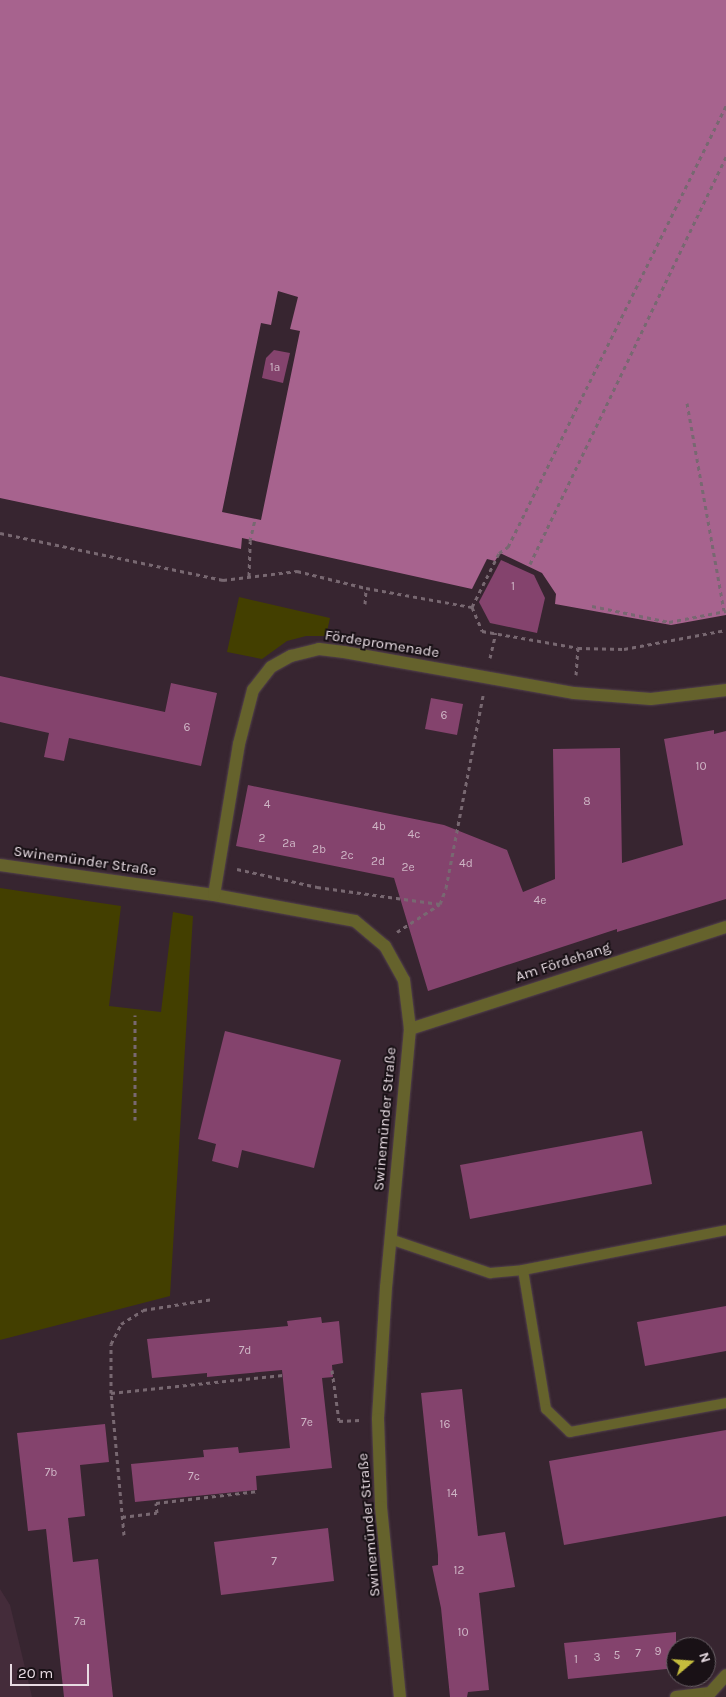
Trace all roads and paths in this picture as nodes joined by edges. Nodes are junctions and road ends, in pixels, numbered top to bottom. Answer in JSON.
{"nodes":[{"id":1,"x":726,"y":105,"type":"edge"},
{"id":2,"x":726,"y":156,"type":"edge"},
{"id":3,"x":686,"y":403,"type":"dead end"},
{"id":4,"x":255,"y":519,"type":"dead end"},
{"id":5,"x":0,"y":533,"type":"edge"},
{"id":6,"x":530,"y":564,"type":"dead end"},
{"id":7,"x":250,"y":576,"type":"junction"},
{"id":8,"x":366,"y":588,"type":"junction"},
{"id":9,"x":365,"y":604,"type":"dead end"},
{"id":10,"x":592,"y":606,"type":"dead end"},
{"id":11,"x":472,"y":607,"type":"junction"},
{"id":12,"x":725,"y":611,"type":"edge"},
{"id":13,"x":726,"y":630,"type":"edge"},
{"id":14,"x":578,"y":648,"type":"junction"},
{"id":15,"x":486,"y":678,"type":"junction"},
{"id":16,"x":726,"y":690,"type":"edge"},
{"id":17,"x":574,"y":693,"type":"junction"},
{"id":18,"x":0,"y":865,"type":"edge"},
{"id":19,"x":231,"y":868,"type":"dead end"},
{"id":20,"x":214,"y":895,"type":"junction"},
{"id":21,"x":440,"y":904,"type":"junction"},
{"id":22,"x":726,"y":927,"type":"edge"},
{"id":23,"x":397,"y":931,"type":"dead end"},
{"id":24,"x":135,"y":1015,"type":"dead end"},
{"id":25,"x":410,"y":1029,"type":"junction"},
{"id":26,"x":135,"y":1120,"type":"dead end"},
{"id":27,"x":726,"y":1230,"type":"edge"},
{"id":28,"x":390,"y":1239,"type":"junction"},
{"id":29,"x":523,"y":1270,"type":"junction"},
{"id":30,"x":213,"y":1299,"type":"dead end"},
{"id":31,"x":332,"y":1370,"type":"dead end"},
{"id":32,"x":282,"y":1375,"type":"dead end"},
{"id":33,"x":111,"y":1393,"type":"junction"},
{"id":34,"x":726,"y":1403,"type":"edge"},
{"id":35,"x":378,"y":1419,"type":"junction"},
{"id":36,"x":258,"y":1491,"type":"dead end"},
{"id":37,"x":122,"y":1517,"type":"junction"},
{"id":38,"x":124,"y":1535,"type":"dead end"},
{"id":39,"x":726,"y":1675,"type":"edge"},
{"id":40,"x":712,"y":1695,"type":"edge"},
{"id":41,"x":400,"y":1697,"type":"edge"},
{"id":42,"x":676,"y":1697,"type":"edge"}],
"edges":[{"from":1,"to":11,"type":"path"},
{"from":2,"to":6,"type":"path"},
{"from":3,"to":12,"type":"path"},
{"from":4,"to":7,"type":"path"},
{"from":5,"to":7,"type":"path"},
{"from":7,"to":8,"type":"path"},
{"from":8,"to":9,"type":"path"},
{"from":8,"to":11,"type":"path"},
{"from":10,"to":12,"type":"path"},
{"from":11,"to":14,"type":"path"},
{"from":13,"to":14,"type":"path"},
{"from":14,"to":17,"type":"path"},
{"from":15,"to":17,"type":"street","name":"Fördepromenade"},
{"from":15,"to":20,"type":"street","name":"Fördepromenade"},
{"from":15,"to":21,"type":"path"},
{"from":16,"to":17,"type":"street","name":"Fördepromenade"},
{"from":18,"to":20,"type":"street","name":"Swinemünder Straße"},
{"from":19,"to":21,"type":"path"},
{"from":20,"to":25,"type":"street","name":"Swinemünder Straße"},
{"from":21,"to":23,"type":"path"},
{"from":22,"to":25,"type":"street","name":"Am Fördehang"},
{"from":24,"to":26,"type":"path"},
{"from":25,"to":28,"type":"street","name":"Swinemünder Straße"},
{"from":27,"to":29,"type":"lane"},
{"from":28,"to":29,"type":"lane"},
{"from":28,"to":35,"type":"street","name":"Swinemünder Straße"},
{"from":29,"to":34,"type":"lane"},
{"from":30,"to":33,"type":"path"},
{"from":31,"to":35,"type":"path"},
{"from":32,"to":33,"type":"path"},
{"from":33,"to":37,"type":"path"},
{"from":35,"to":41,"type":"street","name":"Swinemünder Straße"},
{"from":36,"to":37,"type":"path"},
{"from":37,"to":38,"type":"path"},
{"from":39,"to":40,"type":"street"},
{"from":40,"to":42,"type":"street"}]}
